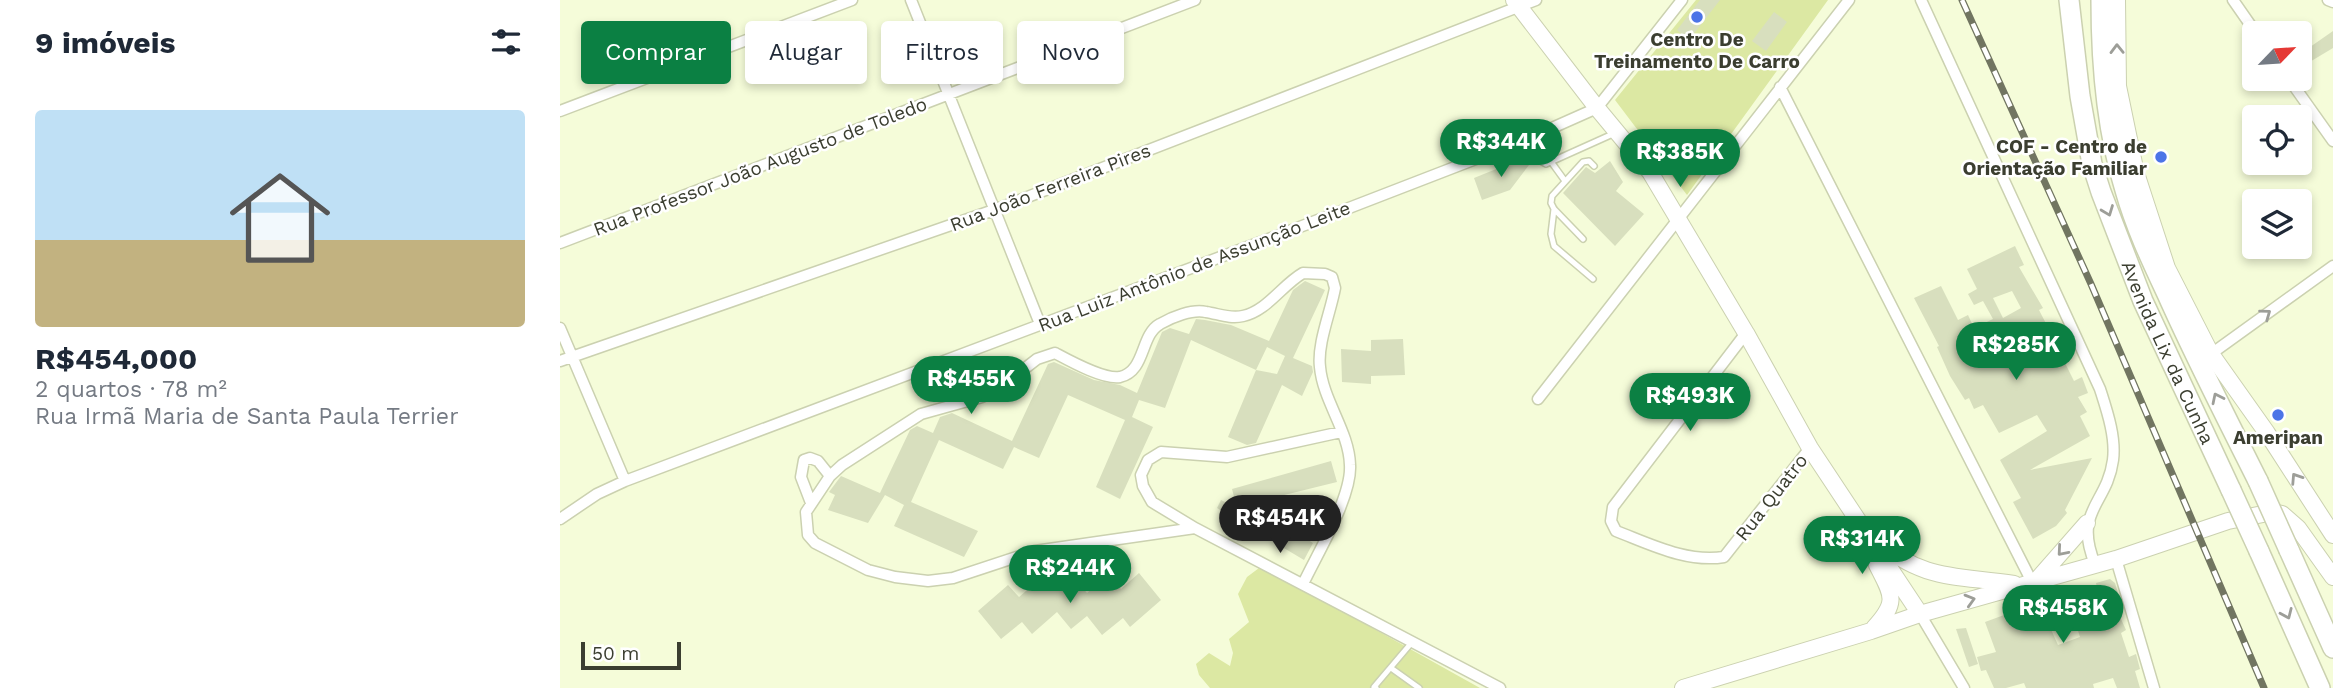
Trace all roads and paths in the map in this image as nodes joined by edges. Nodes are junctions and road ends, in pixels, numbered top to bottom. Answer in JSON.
{"nodes":[{"id":1,"x":852,"y":0,"type":"edge"},
{"id":2,"x":911,"y":0,"type":"edge"},
{"id":3,"x":1195,"y":0,"type":"edge"},
{"id":4,"x":1536,"y":0,"type":"edge"},
{"id":5,"x":1682,"y":0,"type":"edge"},
{"id":6,"x":1849,"y":0,"type":"edge"},
{"id":7,"x":1921,"y":0,"type":"edge"},
{"id":8,"x":2069,"y":0,"type":"edge"},
{"id":9,"x":2101,"y":0,"type":"edge"},
{"id":10,"x":2117,"y":0,"type":"edge"},
{"id":11,"x":2233,"y":0,"type":"edge"},
{"id":12,"x":2328,"y":0,"type":"edge"},
{"id":13,"x":2333,"y":2,"type":"edge"},
{"id":14,"x":1517,"y":3,"type":"edge"},
{"id":15,"x":2248,"y":21,"type":"edge"},
{"id":16,"x":2118,"y":86,"type":"junction"},
{"id":17,"x":1780,"y":87,"type":"junction"},
{"id":18,"x":2298,"y":91,"type":"edge"},
{"id":19,"x":948,"y":94,"type":"junction"},
{"id":20,"x":1597,"y":108,"type":"junction"},
{"id":21,"x":560,"y":111,"type":"edge"},
{"id":22,"x":1618,"y":132,"type":"junction"},
{"id":23,"x":1525,"y":140,"type":"junction"},
{"id":24,"x":2333,"y":141,"type":"edge"},
{"id":25,"x":1552,"y":163,"type":"junction"},
{"id":26,"x":1594,"y":166,"type":"dead end"},
{"id":27,"x":1565,"y":181,"type":"junction"},
{"id":28,"x":1554,"y":209,"type":"junction"},
{"id":29,"x":994,"y":210,"type":"junction"},
{"id":30,"x":1678,"y":217,"type":"junction"},
{"id":31,"x":2136,"y":222,"type":"junction"},
{"id":32,"x":1583,"y":239,"type":"dead end"},
{"id":33,"x":560,"y":243,"type":"edge"},
{"id":34,"x":2146,"y":248,"type":"junction"},
{"id":35,"x":2333,"y":266,"type":"edge"},
{"id":36,"x":1592,"y":279,"type":"dead end"},
{"id":37,"x":2180,"y":298,"type":"junction"},
{"id":38,"x":1040,"y":324,"type":"junction"},
{"id":39,"x":560,"y":328,"type":"edge"},
{"id":40,"x":1746,"y":333,"type":"junction"},
{"id":41,"x":2211,"y":354,"type":"junction"},
{"id":42,"x":572,"y":356,"type":"junction"},
{"id":43,"x":560,"y":361,"type":"edge"},
{"id":44,"x":1538,"y":398,"type":"dead end"},
{"id":45,"x":1342,"y":432,"type":"junction"},
{"id":46,"x":1810,"y":448,"type":"junction"},
{"id":47,"x":830,"y":476,"type":"junction"},
{"id":48,"x":625,"y":481,"type":"junction"},
{"id":49,"x":811,"y":503,"type":"junction"},
{"id":50,"x":560,"y":519,"type":"edge"},
{"id":51,"x":2087,"y":523,"type":"junction"},
{"id":52,"x":1860,"y":524,"type":"junction"},
{"id":53,"x":1195,"y":528,"type":"junction"},
{"id":54,"x":2333,"y":535,"type":"edge"},
{"id":55,"x":2116,"y":559,"type":"junction"},
{"id":56,"x":2095,"y":564,"type":"junction"},
{"id":57,"x":2333,"y":577,"type":"edge"},
{"id":58,"x":2030,"y":583,"type":"junction"},
{"id":59,"x":1303,"y":584,"type":"junction"},
{"id":60,"x":1920,"y":614,"type":"junction"},
{"id":61,"x":1871,"y":631,"type":"junction"},
{"id":62,"x":1413,"y":641,"type":"junction"},
{"id":63,"x":2333,"y":648,"type":"edge"},
{"id":64,"x":1391,"y":668,"type":"junction"},
{"id":65,"x":1376,"y":688,"type":"edge"},
{"id":66,"x":1419,"y":688,"type":"edge"},
{"id":67,"x":1500,"y":688,"type":"edge"},
{"id":68,"x":1683,"y":688,"type":"edge"},
{"id":69,"x":1964,"y":688,"type":"edge"},
{"id":70,"x":2154,"y":688,"type":"edge"},
{"id":71,"x":2320,"y":688,"type":"edge"}],
"edges":[{"from":1,"to":21,"type":"street"},
{"from":2,"to":19,"type":"street"},
{"from":3,"to":19,"type":"street","name":"Rua Professor João Augusto de Toledo"},
{"from":4,"to":14,"type":"street","name":"Rua João Ferreira Pires"},
{"from":5,"to":20,"type":"street"},
{"from":6,"to":17,"type":"street"},
{"from":7,"to":51,"type":"street"},
{"from":8,"to":71,"type":"highway","name":"Avenida Lix da Cunha","one_way":true,"bridge":true},
{"from":9,"to":31,"type":"highway","name":"Avenida Lix da Cunha"},
{"from":16,"to":10,"type":"main road","one_way":true},
{"from":11,"to":15,"type":"street"},
{"from":12,"to":13,"type":"street"},
{"from":14,"to":20,"type":"main road"},
{"from":14,"to":29,"type":"street","name":"Rua João Ferreira Pires"},
{"from":16,"to":31,"type":"highway"},
{"from":16,"to":37,"type":"main road"},
{"from":17,"to":30,"type":"street"},
{"from":17,"to":58,"type":"street"},
{"from":18,"to":24,"type":"street"},
{"from":19,"to":29,"type":"street"},
{"from":19,"to":33,"type":"street","name":"Rua Professor João Augusto de Toledo"},
{"from":20,"to":22,"type":"main road"},
{"from":20,"to":23,"type":"street","name":"Rua Luiz Antônio de Assunção Leite"},
{"from":22,"to":25,"type":"lane"},
{"from":22,"to":30,"type":"main road"},
{"from":23,"to":25,"type":"lane"},
{"from":23,"to":38,"type":"street","name":"Rua Luiz Antônio de Assunção Leite"},
{"from":25,"to":27,"type":"lane"},
{"from":26,"to":27,"type":"lane"},
{"from":27,"to":28,"type":"lane"},
{"from":28,"to":32,"type":"lane"},
{"from":28,"to":36,"type":"lane"},
{"from":29,"to":38,"type":"street"},
{"from":29,"to":42,"type":"street","name":"Rua João Ferreira Pires"},
{"from":30,"to":40,"type":"main road"},
{"from":30,"to":44,"type":"street"},
{"from":31,"to":34,"type":"highway","name":"Avenida Lix da Cunha"},
{"from":34,"to":37,"type":"highway"},
{"from":63,"to":34,"type":"highway","name":"Avenida Lix da Cunha","one_way":true,"bridge":true},
{"from":41,"to":35,"type":"street","one_way":true},
{"from":37,"to":41,"type":"main road"},
{"from":38,"to":48,"type":"street","name":"Rua Luiz Antônio de Assunção Leite"},
{"from":39,"to":42,"type":"street"},
{"from":40,"to":46,"type":"main road"},
{"from":40,"to":46,"type":"street","name":"Rua Quatro"},
{"from":54,"to":41,"type":"main road","one_way":true},
{"from":42,"to":43,"type":"street","name":"Rua João Ferreira Pires"},
{"from":42,"to":48,"type":"street"},
{"from":45,"to":47,"type":"street"},
{"from":45,"to":53,"type":"street"},
{"from":45,"to":59,"type":"street"},
{"from":46,"to":52,"type":"main road"},
{"from":47,"to":49,"type":"street"},
{"from":47,"to":49,"type":"street"},
{"from":48,"to":50,"type":"street","name":"Rua Luiz Antônio de Assunção Leite"},
{"from":49,"to":53,"type":"street"},
{"from":51,"to":56,"type":"street"},
{"from":51,"to":58,"type":"main road","one_way":true},
{"from":52,"to":58,"type":"main road"},
{"from":52,"to":60,"type":"main road"},
{"from":52,"to":61,"type":"main road"},
{"from":53,"to":59,"type":"street"},
{"from":55,"to":56,"type":"main road"},
{"from":55,"to":57,"type":"main road"},
{"from":55,"to":70,"type":"street"},
{"from":56,"to":58,"type":"main road"},
{"from":60,"to":58,"type":"main road","one_way":true},
{"from":59,"to":62,"type":"street"},
{"from":60,"to":61,"type":"main road"},
{"from":60,"to":69,"type":"street"},
{"from":61,"to":68,"type":"main road"},
{"from":62,"to":64,"type":"lane"},
{"from":62,"to":67,"type":"street"},
{"from":64,"to":65,"type":"lane"},
{"from":64,"to":66,"type":"lane"}]}
